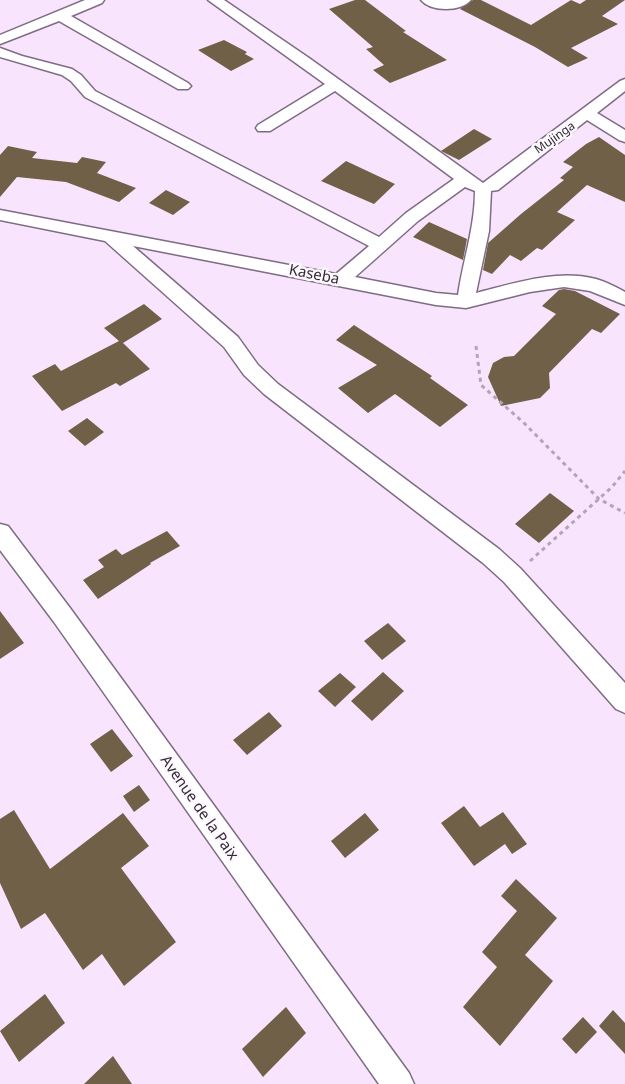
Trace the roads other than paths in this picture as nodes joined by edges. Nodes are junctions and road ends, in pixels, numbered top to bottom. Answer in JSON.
{"nodes":[{"id":1,"x":97,"y":0,"type":"edge"},
{"id":2,"x":215,"y":0,"type":"edge"},
{"id":3,"x":428,"y":0,"type":"edge"},
{"id":4,"x":464,"y":0,"type":"edge"},
{"id":5,"x":60,"y":15,"type":"junction"},
{"id":6,"x":0,"y":40,"type":"edge"},
{"id":7,"x":0,"y":52,"type":"edge"},
{"id":8,"x":335,"y":84,"type":"junction"},
{"id":9,"x":625,"y":84,"type":"edge"},
{"id":10,"x":183,"y":86,"type":"dead end"},
{"id":11,"x":588,"y":114,"type":"junction"},
{"id":12,"x":264,"y":128,"type":"dead end"},
{"id":13,"x":625,"y":137,"type":"edge"},
{"id":14,"x":464,"y":180,"type":"junction"},
{"id":15,"x":483,"y":188,"type":"junction"},
{"id":16,"x":0,"y":214,"type":"edge"},
{"id":17,"x":110,"y":236,"type":"junction"},
{"id":18,"x":380,"y":245,"type":"junction"},
{"id":19,"x":340,"y":280,"type":"junction"},
{"id":20,"x":625,"y":299,"type":"edge"},
{"id":21,"x":466,"y":302,"type":"junction"},
{"id":22,"x":0,"y":534,"type":"edge"},
{"id":23,"x":625,"y":701,"type":"edge"},
{"id":24,"x":398,"y":1084,"type":"edge"}],
"edges":[{"from":1,"to":5,"type":"street"},
{"from":2,"to":8,"type":"street"},
{"from":3,"to":4,"type":"street"},
{"from":5,"to":6,"type":"street"},
{"from":5,"to":10,"type":"street"},
{"from":7,"to":18,"type":"street"},
{"from":8,"to":12,"type":"street"},
{"from":8,"to":14,"type":"street"},
{"from":9,"to":11,"type":"street","name":"Mujinga"},
{"from":11,"to":13,"type":"street"},
{"from":11,"to":15,"type":"street","name":"Mujinga"},
{"from":14,"to":15,"type":"street"},
{"from":14,"to":18,"type":"street"},
{"from":15,"to":21,"type":"street"},
{"from":16,"to":17,"type":"street","name":"Kaseba"},
{"from":17,"to":19,"type":"street","name":"Kaseba"},
{"from":17,"to":23,"type":"street"},
{"from":18,"to":19,"type":"street"},
{"from":19,"to":21,"type":"street","name":"Kaseba"},
{"from":20,"to":21,"type":"street","name":"Kaseba"},
{"from":22,"to":24,"type":"street","name":"Avenue de la Paix"}]}
